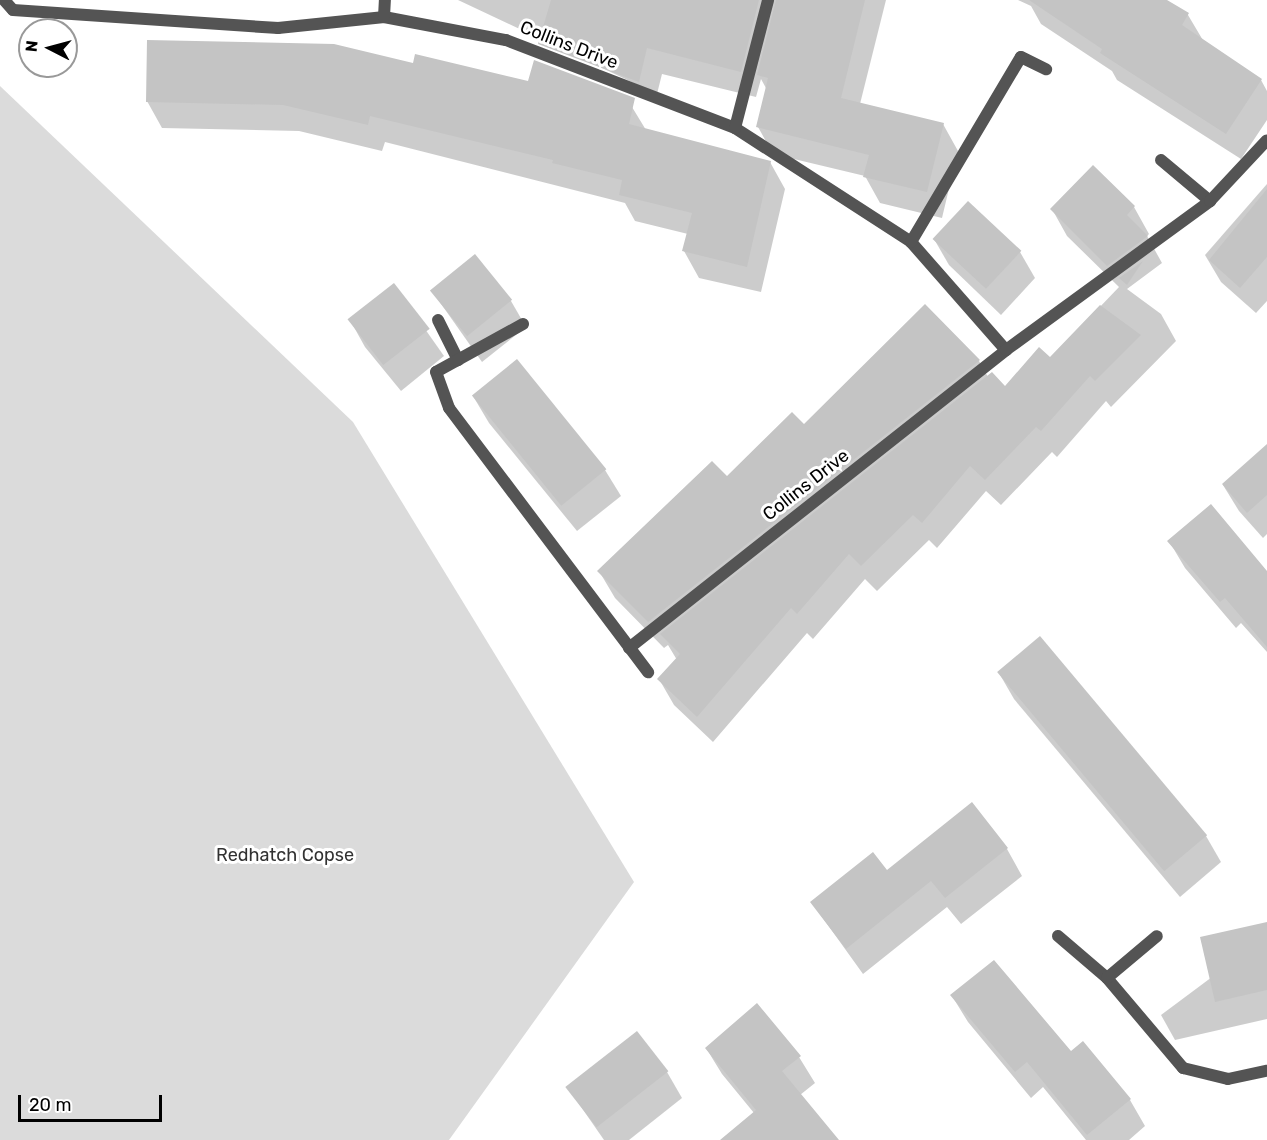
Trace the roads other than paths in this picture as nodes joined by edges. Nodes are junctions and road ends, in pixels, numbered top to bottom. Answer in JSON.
{"nodes":[{"id":1,"x":4,"y":0,"type":"edge"},
{"id":2,"x":385,"y":0,"type":"edge"},
{"id":3,"x":768,"y":0,"type":"edge"},
{"id":4,"x":384,"y":17,"type":"junction"},
{"id":5,"x":1046,"y":69,"type":"dead end"},
{"id":6,"x":735,"y":129,"type":"junction"},
{"id":7,"x":1267,"y":140,"type":"edge"},
{"id":8,"x":1161,"y":160,"type":"dead end"},
{"id":9,"x":1210,"y":201,"type":"junction"},
{"id":10,"x":911,"y":242,"type":"junction"},
{"id":11,"x":438,"y":320,"type":"dead end"},
{"id":12,"x":523,"y":324,"type":"dead end"},
{"id":13,"x":1006,"y":350,"type":"junction"},
{"id":14,"x":459,"y":360,"type":"junction"},
{"id":15,"x":629,"y":648,"type":"junction"},
{"id":16,"x":648,"y":672,"type":"dead end"},
{"id":17,"x":1058,"y":936,"type":"dead end"},
{"id":18,"x":1157,"y":936,"type":"dead end"},
{"id":19,"x":1107,"y":978,"type":"junction"},
{"id":20,"x":1267,"y":1071,"type":"edge"}],
"edges":[{"from":1,"to":4,"type":"street","name":"Collins Drive"},
{"from":2,"to":4,"type":"street"},
{"from":3,"to":6,"type":"street"},
{"from":4,"to":6,"type":"street","name":"Collins Drive"},
{"from":5,"to":10,"type":"street"},
{"from":6,"to":10,"type":"street","name":"Collins Drive"},
{"from":7,"to":9,"type":"street","name":"Collins Drive"},
{"from":8,"to":9,"type":"street"},
{"from":9,"to":13,"type":"street","name":"Collins Drive"},
{"from":10,"to":13,"type":"street","name":"Collins Drive"},
{"from":11,"to":14,"type":"street"},
{"from":12,"to":14,"type":"street"},
{"from":13,"to":15,"type":"street","name":"Collins Drive"},
{"from":14,"to":15,"type":"street"},
{"from":15,"to":16,"type":"street"},
{"from":17,"to":19,"type":"street"},
{"from":18,"to":19,"type":"street"},
{"from":19,"to":20,"type":"street"}]}
